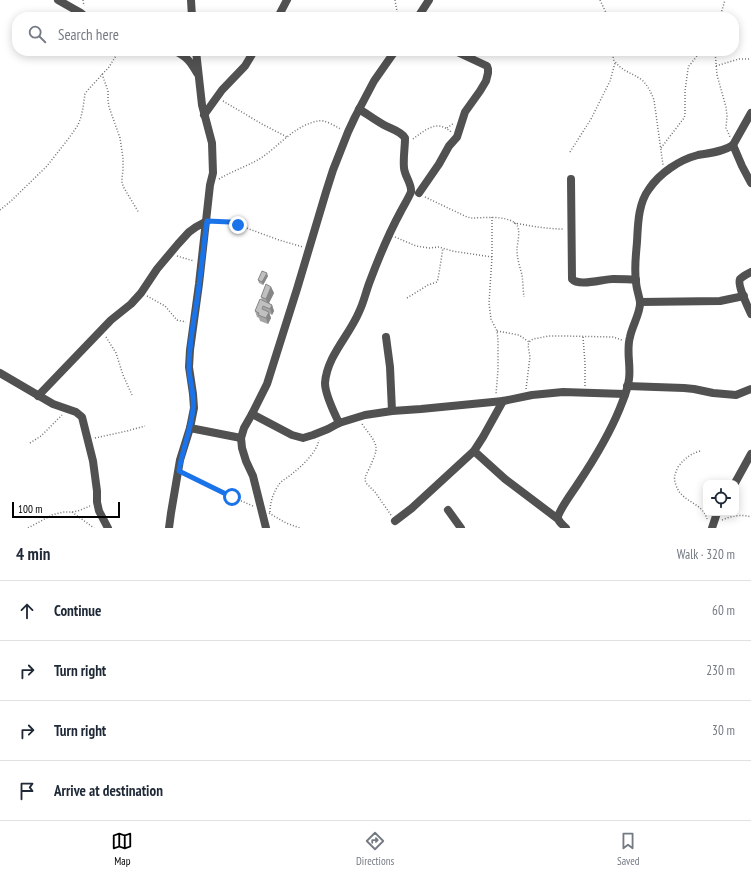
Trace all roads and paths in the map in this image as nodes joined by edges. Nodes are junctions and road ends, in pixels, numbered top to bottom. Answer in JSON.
{"nodes":[{"id":1,"x":58,"y":0,"type":"edge"},
{"id":2,"x":191,"y":0,"type":"edge"},
{"id":3,"x":287,"y":0,"type":"edge"},
{"id":4,"x":396,"y":0,"type":"edge"},
{"id":5,"x":429,"y":0,"type":"edge"},
{"id":6,"x":600,"y":0,"type":"edge"},
{"id":7,"x":724,"y":0,"type":"edge"},
{"id":8,"x":79,"y":12,"type":"edge"},
{"id":9,"x":192,"y":12,"type":"edge"},
{"id":10,"x":281,"y":12,"type":"edge"},
{"id":11,"x":397,"y":12,"type":"edge"},
{"id":12,"x":421,"y":12,"type":"edge"},
{"id":13,"x":606,"y":12,"type":"edge"},
{"id":14,"x":721,"y":12,"type":"edge"},
{"id":15,"x":115,"y":56,"type":"edge"},
{"id":16,"x":184,"y":56,"type":"edge"},
{"id":17,"x":196,"y":56,"type":"edge"},
{"id":18,"x":251,"y":56,"type":"edge"},
{"id":19,"x":392,"y":56,"type":"edge"},
{"id":20,"x":466,"y":56,"type":"edge"},
{"id":21,"x":613,"y":56,"type":"edge"},
{"id":22,"x":697,"y":56,"type":"edge"},
{"id":23,"x":715,"y":56,"type":"edge"},
{"id":24,"x":751,"y":59,"type":"edge"},
{"id":25,"x":615,"y":63,"type":"junction"},
{"id":26,"x":716,"y":66,"type":"junction"},
{"id":27,"x":102,"y":74,"type":"junction"},
{"id":28,"x":198,"y":76,"type":"junction"},
{"id":29,"x":216,"y":97,"type":"junction"},
{"id":30,"x":359,"y":109,"type":"junction"},
{"id":31,"x":751,"y":113,"type":"edge"},
{"id":32,"x":204,"y":115,"type":"junction"},
{"id":33,"x":348,"y":132,"type":"junction"},
{"id":34,"x":287,"y":137,"type":"junction"},
{"id":35,"x":457,"y":137,"type":"junction"},
{"id":36,"x":734,"y":144,"type":"junction"},
{"id":37,"x":405,"y":145,"type":"junction"},
{"id":38,"x":661,"y":148,"type":"junction"},
{"id":39,"x":570,"y":152,"type":"dead end"},
{"id":40,"x":664,"y":173,"type":"junction"},
{"id":41,"x":571,"y":179,"type":"dead end"},
{"id":42,"x":751,"y":183,"type":"edge"},
{"id":43,"x":210,"y":185,"type":"junction"},
{"id":44,"x":418,"y":193,"type":"joint"},
{"id":45,"x":0,"y":210,"type":"edge"},
{"id":46,"x":139,"y":214,"type":"dead end"},
{"id":47,"x":492,"y":217,"type":"junction"},
{"id":48,"x":207,"y":221,"type":"junction"},
{"id":49,"x":514,"y":223,"type":"junction"},
{"id":50,"x":572,"y":229,"type":"junction"},
{"id":51,"x":390,"y":235,"type":"junction"},
{"id":52,"x":309,"y":248,"type":"junction"},
{"id":53,"x":443,"y":248,"type":"junction"},
{"id":54,"x":170,"y":253,"type":"junction"},
{"id":55,"x":492,"y":258,"type":"junction"},
{"id":56,"x":202,"y":263,"type":"junction"},
{"id":57,"x":751,"y":272,"type":"edge"},
{"id":58,"x":636,"y":280,"type":"junction"},
{"id":59,"x":141,"y":293,"type":"junction"},
{"id":60,"x":744,"y":296,"type":"junction"},
{"id":61,"x":524,"y":297,"type":"dead end"},
{"id":62,"x":407,"y":298,"type":"dead end"},
{"id":63,"x":640,"y":302,"type":"junction"},
{"id":64,"x":751,"y":314,"type":"edge"},
{"id":65,"x":194,"y":323,"type":"junction"},
{"id":66,"x":102,"y":330,"type":"junction"},
{"id":67,"x":497,"y":331,"type":"junction"},
{"id":68,"x":386,"y":337,"type":"dead end"},
{"id":69,"x":583,"y":337,"type":"junction"},
{"id":70,"x":529,"y":342,"type":"junction"},
{"id":71,"x":628,"y":344,"type":"junction"},
{"id":72,"x":0,"y":373,"type":"edge"},
{"id":73,"x":751,"y":389,"type":"edge"},
{"id":74,"x":626,"y":390,"type":"junction"},
{"id":75,"x":585,"y":392,"type":"junction"},
{"id":76,"x":132,"y":395,"type":"dead end"},
{"id":77,"x":38,"y":396,"type":"junction"},
{"id":78,"x":525,"y":397,"type":"junction"},
{"id":79,"x":499,"y":401,"type":"junction"},
{"id":80,"x":67,"y":409,"type":"junction"},
{"id":81,"x":392,"y":411,"type":"junction"},
{"id":82,"x":252,"y":414,"type":"junction"},
{"id":83,"x":356,"y":417,"type":"junction"},
{"id":84,"x":339,"y":423,"type":"junction"},
{"id":85,"x":145,"y":426,"type":"dead end"},
{"id":86,"x":190,"y":428,"type":"junction"},
{"id":87,"x":320,"y":432,"type":"junction"},
{"id":88,"x":241,"y":438,"type":"junction"},
{"id":89,"x":88,"y":440,"type":"junction"},
{"id":90,"x":30,"y":443,"type":"dead end"},
{"id":91,"x":474,"y":451,"type":"junction"},
{"id":92,"x":700,"y":451,"type":"dead end"},
{"id":93,"x":751,"y":454,"type":"edge"},
{"id":94,"x":179,"y":471,"type":"junction"},
{"id":95,"x":737,"y":480,"type":"edge"},
{"id":96,"x":97,"y":502,"type":"junction"},
{"id":97,"x":262,"y":510,"type":"junction"},
{"id":98,"x":448,"y":510,"type":"dead end"},
{"id":99,"x":72,"y":512,"type":"junction"},
{"id":100,"x":270,"y":513,"type":"junction"},
{"id":101,"x":751,"y":517,"type":"edge"},
{"id":102,"x":558,"y":518,"type":"junction"},
{"id":103,"x":395,"y":521,"type":"joint"},
{"id":104,"x":711,"y":524,"type":"edge"},
{"id":105,"x":28,"y":528,"type":"edge"},
{"id":106,"x":94,"y":528,"type":"edge"},
{"id":107,"x":108,"y":528,"type":"edge"},
{"id":108,"x":169,"y":528,"type":"edge"},
{"id":109,"x":266,"y":528,"type":"edge"},
{"id":110,"x":300,"y":528,"type":"edge"},
{"id":111,"x":461,"y":528,"type":"edge"},
{"id":112,"x":566,"y":528,"type":"edge"}],
"edges":[{"from":1,"to":8,"type":"street"},
{"from":2,"to":9,"type":"street"},
{"from":3,"to":10,"type":"street"},
{"from":4,"to":11,"type":"path"},
{"from":5,"to":12,"type":"street"},
{"from":6,"to":13,"type":"path"},
{"from":7,"to":14,"type":"path"},
{"from":15,"to":27,"type":"path"},
{"from":16,"to":28,"type":"street"},
{"from":17,"to":28,"type":"street"},
{"from":18,"to":29,"type":"street"},
{"from":19,"to":30,"type":"street"},
{"from":20,"to":35,"type":"street"},
{"from":21,"to":25,"type":"path"},
{"from":22,"to":38,"type":"path"},
{"from":23,"to":26,"type":"path"},
{"from":24,"to":26,"type":"path"},
{"from":25,"to":38,"type":"path"},
{"from":25,"to":39,"type":"path"},
{"from":26,"to":36,"type":"path"},
{"from":27,"to":45,"type":"path"},
{"from":27,"to":46,"type":"path"},
{"from":28,"to":32,"type":"street"},
{"from":29,"to":32,"type":"street"},
{"from":29,"to":34,"type":"path"},
{"from":30,"to":33,"type":"street"},
{"from":30,"to":37,"type":"street"},
{"from":31,"to":36,"type":"street"},
{"from":32,"to":43,"type":"street"},
{"from":33,"to":34,"type":"path"},
{"from":33,"to":52,"type":"street"},
{"from":34,"to":43,"type":"path"},
{"from":35,"to":37,"type":"path"},
{"from":35,"to":44,"type":"street"},
{"from":36,"to":40,"type":"street"},
{"from":36,"to":42,"type":"street"},
{"from":37,"to":51,"type":"street"},
{"from":38,"to":40,"type":"path"},
{"from":40,"to":58,"type":"street"},
{"from":41,"to":50,"type":"street"},
{"from":43,"to":48,"type":"street"},
{"from":44,"to":47,"type":"path"},
{"from":47,"to":49,"type":"path"},
{"from":47,"to":55,"type":"path"},
{"from":48,"to":52,"type":"path"},
{"from":48,"to":54,"type":"street"},
{"from":48,"to":56,"type":"street"},
{"from":49,"to":50,"type":"path"},
{"from":49,"to":61,"type":"path"},
{"from":50,"to":58,"type":"street"},
{"from":51,"to":53,"type":"path"},
{"from":51,"to":84,"type":"street"},
{"from":52,"to":82,"type":"street"},
{"from":53,"to":55,"type":"path"},
{"from":53,"to":62,"type":"path"},
{"from":54,"to":56,"type":"path"},
{"from":54,"to":59,"type":"street"},
{"from":55,"to":67,"type":"path"},
{"from":56,"to":65,"type":"street"},
{"from":57,"to":60,"type":"street"},
{"from":58,"to":63,"type":"street"},
{"from":59,"to":65,"type":"path"},
{"from":59,"to":66,"type":"street"},
{"from":60,"to":63,"type":"street"},
{"from":60,"to":64,"type":"street"},
{"from":63,"to":71,"type":"street"},
{"from":65,"to":86,"type":"street"},
{"from":66,"to":76,"type":"path"},
{"from":66,"to":77,"type":"street"},
{"from":67,"to":70,"type":"path"},
{"from":67,"to":79,"type":"path"},
{"from":68,"to":81,"type":"street"},
{"from":69,"to":70,"type":"path"},
{"from":69,"to":71,"type":"path"},
{"from":69,"to":75,"type":"path"},
{"from":70,"to":78,"type":"path"},
{"from":71,"to":74,"type":"street"},
{"from":72,"to":77,"type":"street"},
{"from":73,"to":74,"type":"street"},
{"from":74,"to":75,"type":"street"},
{"from":74,"to":102,"type":"street"},
{"from":75,"to":78,"type":"street"},
{"from":77,"to":80,"type":"street"},
{"from":78,"to":79,"type":"street"},
{"from":79,"to":81,"type":"street"},
{"from":79,"to":91,"type":"street"},
{"from":80,"to":89,"type":"street"},
{"from":80,"to":90,"type":"path"},
{"from":81,"to":83,"type":"street"},
{"from":82,"to":87,"type":"street"},
{"from":82,"to":88,"type":"street"},
{"from":83,"to":84,"type":"street"},
{"from":83,"to":103,"type":"path"},
{"from":84,"to":87,"type":"street"},
{"from":85,"to":89,"type":"path"},
{"from":86,"to":88,"type":"street"},
{"from":86,"to":94,"type":"street"},
{"from":87,"to":100,"type":"path"},
{"from":88,"to":97,"type":"street"},
{"from":89,"to":96,"type":"street"},
{"from":91,"to":102,"type":"street"},
{"from":91,"to":103,"type":"street"},
{"from":92,"to":104,"type":"path"},
{"from":93,"to":95,"type":"street"},
{"from":94,"to":97,"type":"path"},
{"from":94,"to":108,"type":"street"},
{"from":96,"to":99,"type":"path"},
{"from":96,"to":107,"type":"street"},
{"from":97,"to":100,"type":"path"},
{"from":97,"to":109,"type":"street"},
{"from":98,"to":111,"type":"street"},
{"from":99,"to":105,"type":"path"},
{"from":99,"to":106,"type":"path"},
{"from":100,"to":110,"type":"path"},
{"from":101,"to":104,"type":"path"},
{"from":102,"to":112,"type":"street"}]}
